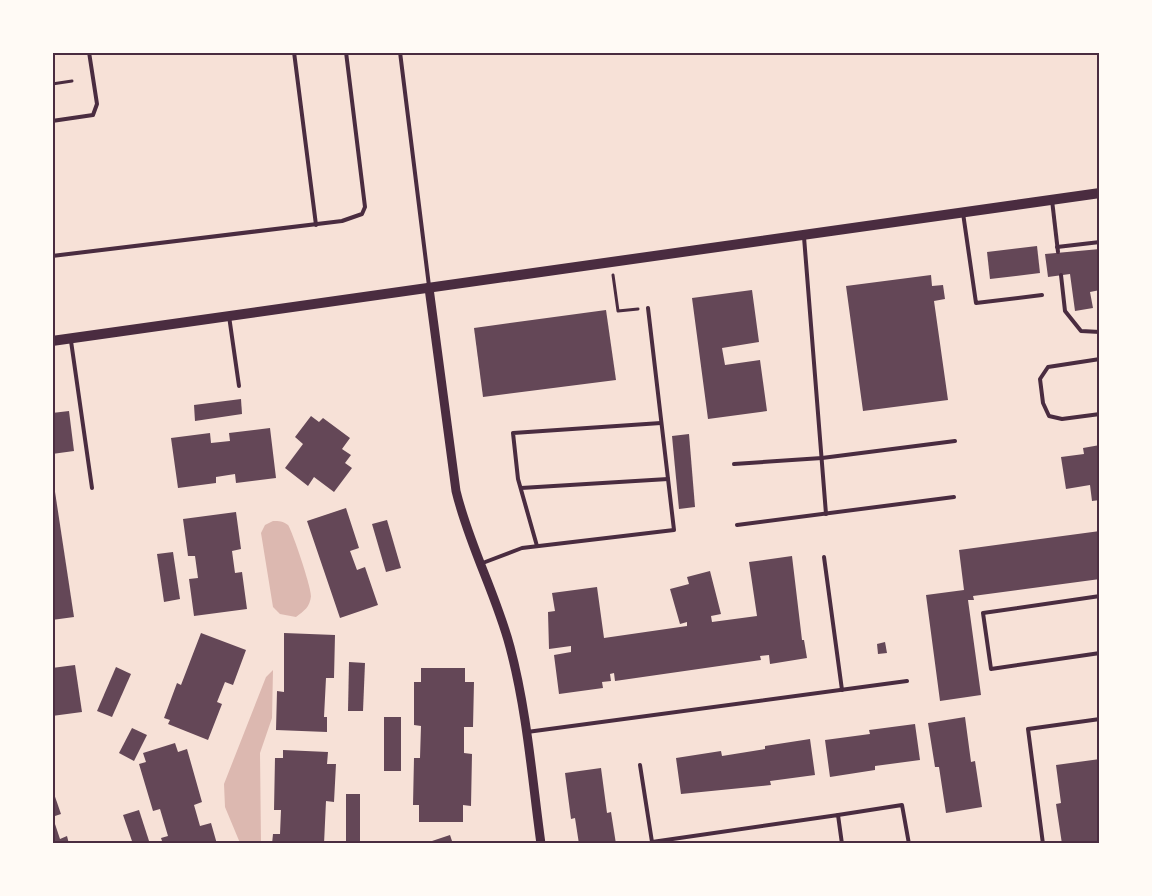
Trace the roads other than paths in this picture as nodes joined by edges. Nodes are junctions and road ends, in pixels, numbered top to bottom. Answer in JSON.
{"nodes":[{"id":1,"x":89,"y":52,"type":"edge"},
{"id":2,"x":294,"y":52,"type":"edge"},
{"id":3,"x":346,"y":52,"type":"edge"},
{"id":4,"x":400,"y":52,"type":"edge"},
{"id":5,"x":52,"y":120,"type":"edge"},
{"id":6,"x":1100,"y":194,"type":"edge"},
{"id":7,"x":1052,"y":200,"type":"junction"},
{"id":8,"x":964,"y":213,"type":"junction"},
{"id":9,"x":316,"y":224,"type":"junction"},
{"id":10,"x":804,"y":236,"type":"junction"},
{"id":11,"x":1100,"y":242,"type":"edge"},
{"id":12,"x":52,"y":256,"type":"edge"},
{"id":13,"x":1061,"y":275,"type":"dead end"},
{"id":14,"x":429,"y":288,"type":"junction"},
{"id":15,"x":1042,"y":295,"type":"dead end"},
{"id":16,"x":648,"y":308,"type":"road end"},
{"id":17,"x":229,"y":316,"type":"junction"},
{"id":18,"x":1100,"y":332,"type":"edge"},
{"id":19,"x":70,"y":338,"type":"junction"},
{"id":20,"x":52,"y":341,"type":"edge"},
{"id":21,"x":1100,"y":359,"type":"edge"},
{"id":22,"x":239,"y":386,"type":"dead end"},
{"id":23,"x":1100,"y":414,"type":"edge"},
{"id":24,"x":662,"y":423,"type":"junction"},
{"id":25,"x":955,"y":441,"type":"dead end"},
{"id":26,"x":822,"y":458,"type":"junction"},
{"id":27,"x":734,"y":464,"type":"dead end"},
{"id":28,"x":668,"y":479,"type":"junction"},
{"id":29,"x":92,"y":488,"type":"dead end"},
{"id":30,"x":521,"y":488,"type":"junction"},
{"id":31,"x":954,"y":497,"type":"dead end"},
{"id":32,"x":826,"y":514,"type":"junction"},
{"id":33,"x":737,"y":525,"type":"dead end"},
{"id":34,"x":536,"y":546,"type":"junction"},
{"id":35,"x":824,"y":557,"type":"dead end"},
{"id":36,"x":480,"y":564,"type":"junction"},
{"id":37,"x":1100,"y":596,"type":"edge"},
{"id":38,"x":1100,"y":652,"type":"edge"},
{"id":39,"x":906,"y":682,"type":"dead end"},
{"id":40,"x":842,"y":690,"type":"junction"},
{"id":41,"x":1100,"y":719,"type":"edge"},
{"id":42,"x":526,"y":732,"type":"junction"},
{"id":43,"x":640,"y":765,"type":"dead end"},
{"id":44,"x":838,"y":815,"type":"junction"},
{"id":45,"x":652,"y":843,"type":"edge"},
{"id":46,"x":541,"y":844,"type":"edge"},
{"id":47,"x":842,"y":844,"type":"edge"},
{"id":48,"x":909,"y":844,"type":"edge"},
{"id":49,"x":1042,"y":844,"type":"edge"}],
"edges":[{"from":1,"to":5,"type":"lane"},
{"from":2,"to":9,"type":"lane"},
{"from":3,"to":9,"type":"lane"},
{"from":4,"to":14,"type":"lane"},
{"from":6,"to":7,"type":"main road"},
{"from":7,"to":8,"type":"main road"},
{"from":7,"to":11,"type":"lane"},
{"from":8,"to":10,"type":"main road"},
{"from":8,"to":15,"type":"lane"},
{"from":9,"to":12,"type":"lane"},
{"from":10,"to":14,"type":"main road"},
{"from":10,"to":26,"type":"lane"},
{"from":13,"to":18,"type":"lane"},
{"from":14,"to":17,"type":"main road"},
{"from":14,"to":36,"type":"street"},
{"from":16,"to":24,"type":"lane"},
{"from":17,"to":19,"type":"main road"},
{"from":17,"to":22,"type":"lane"},
{"from":19,"to":20,"type":"main road"},
{"from":19,"to":29,"type":"lane"},
{"from":21,"to":23,"type":"lane"},
{"from":24,"to":28,"type":"lane"},
{"from":24,"to":30,"type":"lane"},
{"from":25,"to":26,"type":"lane"},
{"from":26,"to":27,"type":"lane"},
{"from":26,"to":32,"type":"lane"},
{"from":28,"to":30,"type":"lane"},
{"from":28,"to":34,"type":"lane"},
{"from":30,"to":34,"type":"lane"},
{"from":31,"to":32,"type":"lane"},
{"from":32,"to":33,"type":"lane"},
{"from":34,"to":36,"type":"lane"},
{"from":35,"to":40,"type":"lane"},
{"from":36,"to":42,"type":"street"},
{"from":37,"to":38,"type":"lane"},
{"from":39,"to":40,"type":"lane"},
{"from":40,"to":42,"type":"lane"},
{"from":41,"to":49,"type":"lane"},
{"from":42,"to":46,"type":"street"},
{"from":43,"to":45,"type":"lane"},
{"from":44,"to":45,"type":"lane"},
{"from":44,"to":47,"type":"lane"},
{"from":44,"to":48,"type":"lane"}]}
